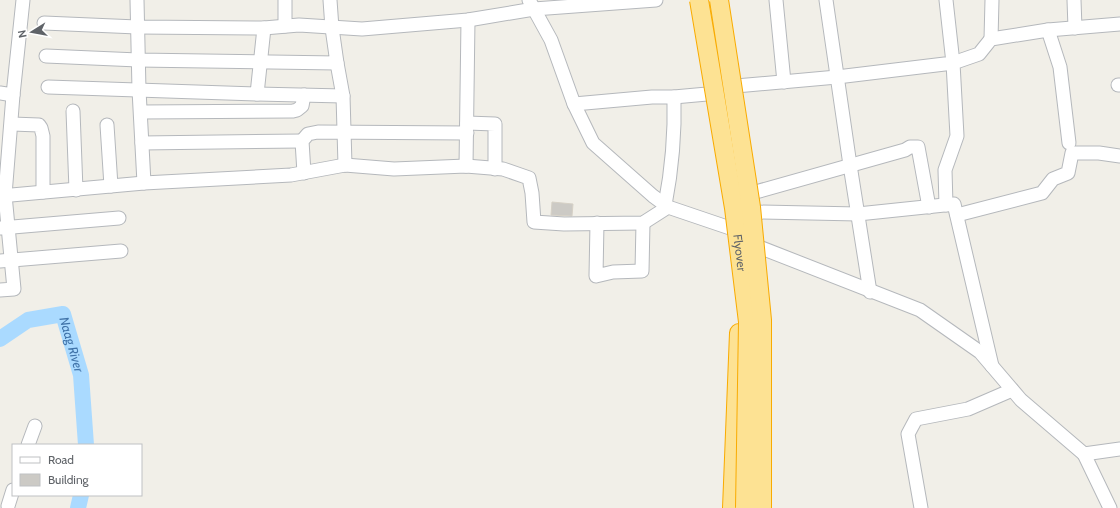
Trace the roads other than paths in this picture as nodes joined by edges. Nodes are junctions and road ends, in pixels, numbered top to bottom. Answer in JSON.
{"nodes":[{"id":1,"x":23,"y":0,"type":"edge"},
{"id":2,"x":137,"y":0,"type":"edge"},
{"id":3,"x":285,"y":0,"type":"edge"},
{"id":4,"x":330,"y":0,"type":"edge"},
{"id":5,"x":656,"y":0,"type":"edge"},
{"id":6,"x":692,"y":0,"type":"edge"},
{"id":7,"x":699,"y":0,"type":"edge"},
{"id":8,"x":719,"y":0,"type":"edge"},
{"id":9,"x":722,"y":0,"type":"edge"},
{"id":10,"x":776,"y":0,"type":"edge"},
{"id":11,"x":826,"y":0,"type":"edge"},
{"id":12,"x":946,"y":0,"type":"edge"},
{"id":13,"x":992,"y":0,"type":"edge"},
{"id":14,"x":1074,"y":0,"type":"edge"},
{"id":15,"x":532,"y":4,"type":"edge"},
{"id":16,"x":468,"y":20,"type":"junction"},
{"id":17,"x":44,"y":23,"type":"dead end"},
{"id":18,"x":1120,"y":24,"type":"edge"},
{"id":19,"x":286,"y":26,"type":"junction"},
{"id":20,"x":137,"y":27,"type":"junction"},
{"id":21,"x":264,"y":28,"type":"junction"},
{"id":22,"x":332,"y":28,"type":"junction"},
{"id":23,"x":1075,"y":28,"type":"junction"},
{"id":24,"x":1048,"y":30,"type":"junction"},
{"id":25,"x":991,"y":39,"type":"junction"},
{"id":26,"x":46,"y":56,"type":"dead end"},
{"id":27,"x":138,"y":60,"type":"junction"},
{"id":28,"x":261,"y":62,"type":"junction"},
{"id":29,"x":338,"y":63,"type":"junction"},
{"id":30,"x":953,"y":63,"type":"junction"},
{"id":31,"x":837,"y":77,"type":"junction"},
{"id":32,"x":784,"y":82,"type":"junction"},
{"id":33,"x":48,"y":87,"type":"dead end"},
{"id":34,"x":139,"y":90,"type":"junction"},
{"id":35,"x":0,"y":93,"type":"edge"},
{"id":36,"x":257,"y":94,"type":"junction"},
{"id":37,"x":13,"y":95,"type":"junction"},
{"id":38,"x":304,"y":95,"type":"junction"},
{"id":39,"x":738,"y":95,"type":"junction"},
{"id":40,"x":343,"y":96,"type":"junction"},
{"id":41,"x":674,"y":97,"type":"junction"},
{"id":42,"x":708,"y":101,"type":"junction"},
{"id":43,"x":574,"y":104,"type":"junction"},
{"id":44,"x":73,"y":111,"type":"dead end"},
{"id":45,"x":140,"y":112,"type":"junction"},
{"id":46,"x":12,"y":124,"type":"junction"},
{"id":47,"x":107,"y":125,"type":"dead end"},
{"id":48,"x":467,"y":128,"type":"junction"},
{"id":49,"x":343,"y":132,"type":"junction"},
{"id":50,"x":302,"y":141,"type":"junction"},
{"id":51,"x":1069,"y":143,"type":"dead end"},
{"id":52,"x":142,"y":144,"type":"junction"},
{"id":53,"x":1120,"y":156,"type":"edge"},
{"id":54,"x":850,"y":165,"type":"junction"},
{"id":55,"x":345,"y":166,"type":"junction"},
{"id":56,"x":466,"y":166,"type":"junction"},
{"id":57,"x":495,"y":169,"type":"junction"},
{"id":58,"x":304,"y":173,"type":"junction"},
{"id":59,"x":144,"y":183,"type":"junction"},
{"id":60,"x":111,"y":186,"type":"junction"},
{"id":61,"x":76,"y":190,"type":"junction"},
{"id":62,"x":43,"y":192,"type":"junction"},
{"id":63,"x":752,"y":193,"type":"junction"},
{"id":64,"x":3,"y":195,"type":"edge"},
{"id":65,"x":946,"y":205,"type":"junction"},
{"id":66,"x":667,"y":206,"type":"junction"},
{"id":67,"x":929,"y":207,"type":"junction"},
{"id":68,"x":756,"y":212,"type":"junction"},
{"id":69,"x":858,"y":214,"type":"junction"},
{"id":70,"x":957,"y":215,"type":"junction"},
{"id":71,"x":119,"y":218,"type":"dead end"},
{"id":72,"x":597,"y":223,"type":"junction"},
{"id":73,"x":643,"y":223,"type":"junction"},
{"id":74,"x":4,"y":228,"type":"edge"},
{"id":75,"x":730,"y":228,"type":"junction"},
{"id":76,"x":759,"y":247,"type":"junction"},
{"id":77,"x":121,"y":251,"type":"dead end"},
{"id":78,"x":6,"y":260,"type":"edge"},
{"id":79,"x":0,"y":290,"type":"edge"},
{"id":80,"x":870,"y":292,"type":"junction"},
{"id":81,"x":992,"y":366,"type":"junction"},
{"id":82,"x":1012,"y":390,"type":"junction"},
{"id":83,"x":35,"y":426,"type":"dead end"},
{"id":84,"x":28,"y":444,"type":"edge"},
{"id":85,"x":1120,"y":450,"type":"edge"},
{"id":86,"x":1084,"y":454,"type":"junction"},
{"id":87,"x":12,"y":493,"type":"edge"},
{"id":88,"x":8,"y":506,"type":"edge"},
{"id":89,"x":732,"y":508,"type":"edge"},
{"id":90,"x":745,"y":508,"type":"edge"},
{"id":91,"x":762,"y":508,"type":"edge"},
{"id":92,"x":765,"y":508,"type":"edge"},
{"id":93,"x":921,"y":508,"type":"edge"},
{"id":94,"x":1110,"y":508,"type":"edge"}],
"edges":[{"from":1,"to":37,"type":"street"},
{"from":2,"to":20,"type":"street"},
{"from":3,"to":19,"type":"street"},
{"from":4,"to":22,"type":"street"},
{"from":5,"to":15,"type":"street"},
{"from":6,"to":42,"type":"highway"},
{"from":7,"to":90,"type":"highway","name":"Flyover","bridge":true},
{"from":8,"to":91,"type":"highway","name":"Flyover","bridge":true},
{"from":9,"to":39,"type":"highway"},
{"from":10,"to":32,"type":"street"},
{"from":11,"to":31,"type":"street"},
{"from":12,"to":30,"type":"street"},
{"from":13,"to":25,"type":"street"},
{"from":14,"to":23,"type":"street"},
{"from":15,"to":16,"type":"street"},
{"from":15,"to":43,"type":"street"},
{"from":16,"to":22,"type":"street"},
{"from":16,"to":48,"type":"street"},
{"from":17,"to":20,"type":"street"},
{"from":18,"to":23,"type":"street"},
{"from":19,"to":21,"type":"street"},
{"from":19,"to":22,"type":"street"},
{"from":20,"to":21,"type":"street"},
{"from":20,"to":27,"type":"street"},
{"from":21,"to":28,"type":"street"},
{"from":22,"to":29,"type":"street"},
{"from":23,"to":24,"type":"street"},
{"from":24,"to":25,"type":"street"},
{"from":24,"to":51,"type":"street"},
{"from":25,"to":30,"type":"street"},
{"from":26,"to":27,"type":"street"},
{"from":27,"to":28,"type":"street"},
{"from":27,"to":34,"type":"street"},
{"from":28,"to":29,"type":"street"},
{"from":28,"to":36,"type":"street"},
{"from":29,"to":40,"type":"street"},
{"from":30,"to":31,"type":"street"},
{"from":30,"to":65,"type":"street"},
{"from":31,"to":32,"type":"street"},
{"from":31,"to":54,"type":"street"},
{"from":32,"to":39,"type":"street"},
{"from":33,"to":34,"type":"street"},
{"from":34,"to":36,"type":"street"},
{"from":34,"to":45,"type":"street"},
{"from":35,"to":37,"type":"street"},
{"from":36,"to":38,"type":"street"},
{"from":37,"to":46,"type":"street"},
{"from":38,"to":40,"type":"street"},
{"from":38,"to":45,"type":"street"},
{"from":39,"to":42,"type":"highway"},
{"from":39,"to":63,"type":"highway"},
{"from":40,"to":49,"type":"street"},
{"from":41,"to":42,"type":"street"},
{"from":41,"to":43,"type":"street"},
{"from":41,"to":66,"type":"street"},
{"from":42,"to":75,"type":"highway"},
{"from":43,"to":66,"type":"street"},
{"from":44,"to":61,"type":"street"},
{"from":45,"to":52,"type":"street"},
{"from":46,"to":62,"type":"street"},
{"from":46,"to":64,"type":"street"},
{"from":47,"to":60,"type":"street"},
{"from":48,"to":49,"type":"street"},
{"from":48,"to":56,"type":"street"},
{"from":48,"to":57,"type":"street"},
{"from":49,"to":50,"type":"street"},
{"from":49,"to":55,"type":"street"},
{"from":50,"to":52,"type":"street"},
{"from":50,"to":58,"type":"street"},
{"from":52,"to":59,"type":"street"},
{"from":53,"to":70,"type":"street"},
{"from":54,"to":63,"type":"street"},
{"from":54,"to":67,"type":"street"},
{"from":54,"to":69,"type":"street"},
{"from":55,"to":56,"type":"street"},
{"from":55,"to":58,"type":"street"},
{"from":56,"to":57,"type":"street"},
{"from":57,"to":72,"type":"street"},
{"from":58,"to":59,"type":"street"},
{"from":59,"to":60,"type":"street"},
{"from":60,"to":61,"type":"street"},
{"from":61,"to":62,"type":"street"},
{"from":62,"to":64,"type":"street"},
{"from":63,"to":68,"type":"highway"},
{"from":64,"to":74,"type":"street"},
{"from":65,"to":67,"type":"street"},
{"from":65,"to":70,"type":"street"},
{"from":66,"to":73,"type":"street"},
{"from":66,"to":75,"type":"street"},
{"from":67,"to":69,"type":"street"},
{"from":68,"to":69,"type":"street"},
{"from":68,"to":75,"type":"street"},
{"from":68,"to":76,"type":"highway"},
{"from":69,"to":80,"type":"street"},
{"from":70,"to":81,"type":"street"},
{"from":71,"to":74,"type":"street"},
{"from":72,"to":73,"type":"street"},
{"from":72,"to":73,"type":"street"},
{"from":74,"to":78,"type":"street"},
{"from":75,"to":89,"type":"highway"},
{"from":76,"to":80,"type":"street"},
{"from":76,"to":92,"type":"highway"},
{"from":77,"to":78,"type":"street"},
{"from":78,"to":79,"type":"street"},
{"from":80,"to":81,"type":"street"},
{"from":81,"to":82,"type":"street"},
{"from":82,"to":86,"type":"street"},
{"from":82,"to":93,"type":"street"},
{"from":83,"to":84,"type":"street"},
{"from":85,"to":86,"type":"street"},
{"from":86,"to":94,"type":"street"},
{"from":87,"to":88,"type":"street"}]}
